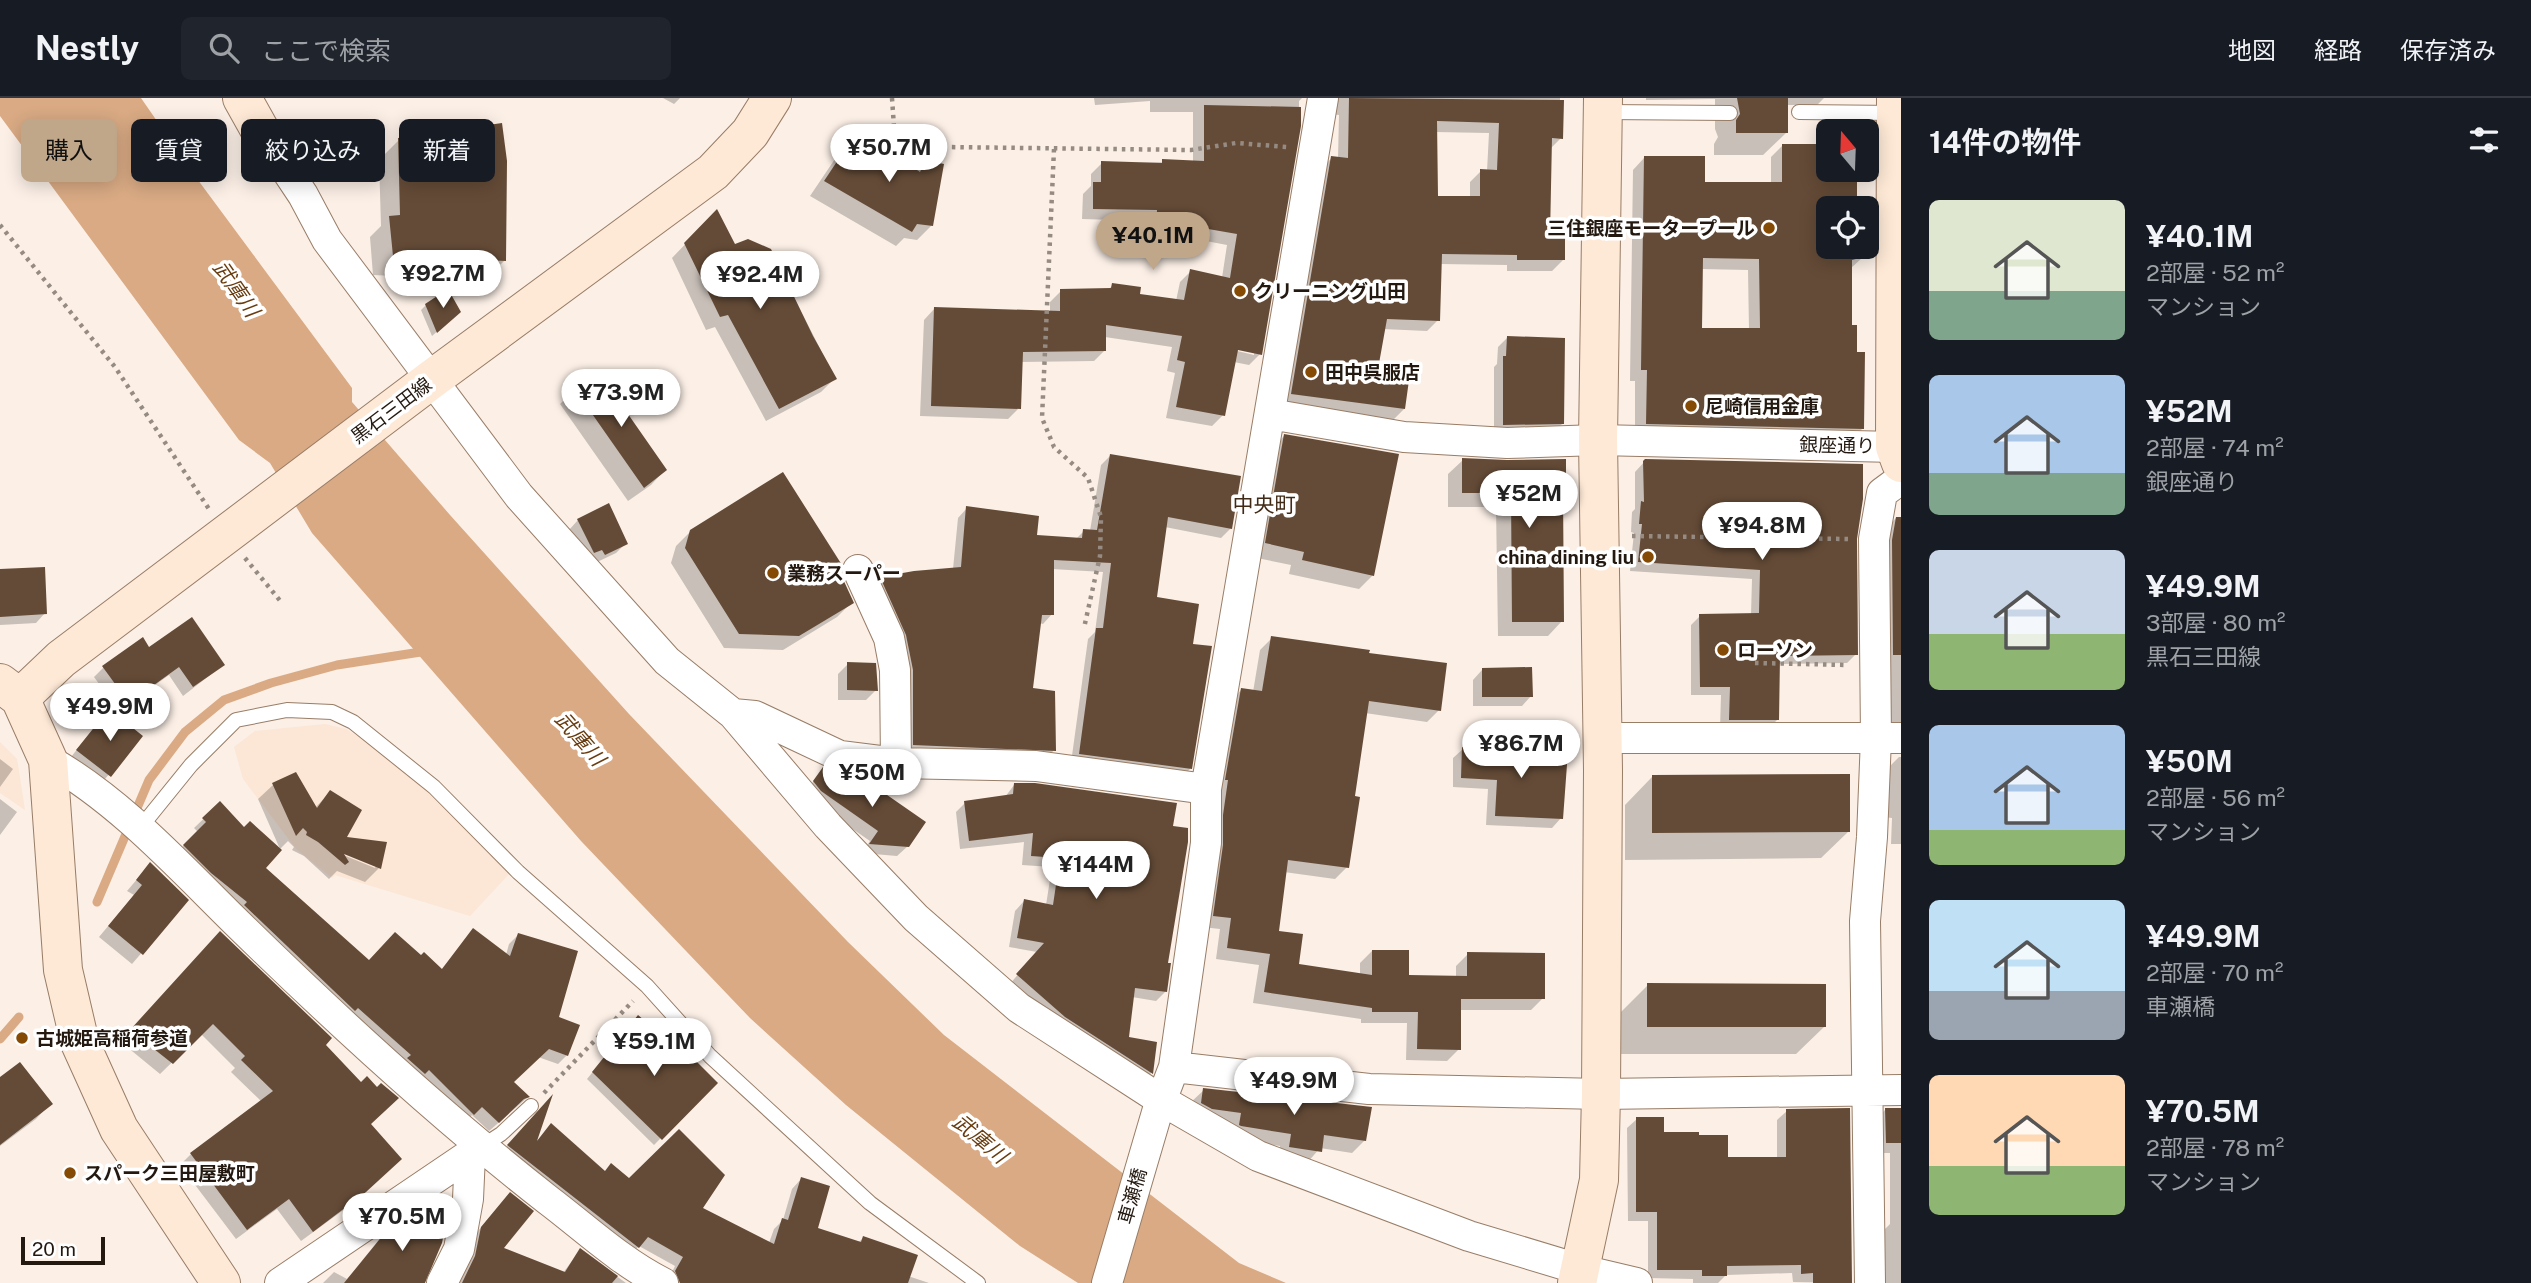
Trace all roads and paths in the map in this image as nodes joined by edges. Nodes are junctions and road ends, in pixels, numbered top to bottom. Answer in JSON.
{"nodes":[{"id":1,"x":242,"y":98,"type":"edge"},
{"id":2,"x":772,"y":98,"type":"edge"},
{"id":3,"x":892,"y":98,"type":"edge"},
{"id":4,"x":1323,"y":98,"type":"edge"},
{"id":5,"x":1603,"y":105,"type":"edge"},
{"id":6,"x":1896,"y":106,"type":"edge"},
{"id":7,"x":1799,"y":112,"type":"dead end"},
{"id":8,"x":1730,"y":113,"type":"dead end"},
{"id":9,"x":254,"y":119,"type":"edge"},
{"id":10,"x":1054,"y":149,"type":"junction"},
{"id":11,"x":1315,"y":149,"type":"junction"},
{"id":12,"x":294,"y":182,"type":"edge"},
{"id":13,"x":0,"y":225,"type":"edge"},
{"id":14,"x":425,"y":385,"type":"junction"},
{"id":15,"x":1270,"y":414,"type":"junction"},
{"id":16,"x":1598,"y":440,"type":"junction"},
{"id":17,"x":1899,"y":463,"type":"edge"},
{"id":18,"x":235,"y":529,"type":"junction"},
{"id":19,"x":1600,"y":536,"type":"junction"},
{"id":20,"x":1874,"y":539,"type":"junction"},
{"id":21,"x":858,"y":570,"type":"dead end"},
{"id":22,"x":282,"y":603,"type":"dead end"},
{"id":23,"x":1084,"y":628,"type":"dead end"},
{"id":24,"x":1755,"y":663,"type":"dead end"},
{"id":25,"x":1874,"y":666,"type":"junction"},
{"id":26,"x":10,"y":690,"type":"edge"},
{"id":27,"x":733,"y":714,"type":"junction"},
{"id":28,"x":1602,"y":738,"type":"junction"},
{"id":29,"x":1888,"y":738,"type":"edge"},
{"id":30,"x":48,"y":760,"type":"junction"},
{"id":31,"x":896,"y":763,"type":"junction"},
{"id":32,"x":1206,"y":789,"type":"junction"},
{"id":33,"x":131,"y":821,"type":"junction"},
{"id":34,"x":647,"y":986,"type":"junction"},
{"id":35,"x":1174,"y":1066,"type":"junction"},
{"id":36,"x":1867,"y":1089,"type":"junction"},
{"id":37,"x":1901,"y":1090,"type":"edge"},
{"id":38,"x":1601,"y":1094,"type":"junction"},
{"id":39,"x":1159,"y":1104,"type":"junction"},
{"id":40,"x":531,"y":1106,"type":"joint"},
{"id":41,"x":476,"y":1151,"type":"junction"},
{"id":42,"x":1579,"y":1278,"type":"edge"},
{"id":43,"x":221,"y":1283,"type":"edge"},
{"id":44,"x":280,"y":1283,"type":"edge"},
{"id":45,"x":442,"y":1283,"type":"edge"},
{"id":46,"x":663,"y":1283,"type":"edge"},
{"id":47,"x":978,"y":1283,"type":"edge"},
{"id":48,"x":1107,"y":1283,"type":"edge"},
{"id":49,"x":1637,"y":1283,"type":"edge"},
{"id":50,"x":1870,"y":1283,"type":"edge"}],
"edges":[{"from":1,"to":9,"type":"street"},
{"from":2,"to":14,"type":"street","name":"黒石三田線"},
{"from":3,"to":10,"type":"path"},
{"from":4,"to":11,"type":"street","name":"車瀬橋"},
{"from":5,"to":8,"type":"lane"},
{"from":5,"to":16,"type":"street"},
{"from":6,"to":7,"type":"lane"},
{"from":6,"to":17,"type":"street","name":"銀座通り"},
{"from":10,"to":11,"type":"path"},
{"from":10,"to":23,"type":"path"},
{"from":11,"to":15,"type":"street","name":"車瀬橋"},
{"from":12,"to":14,"type":"street"},
{"from":13,"to":18,"type":"path"},
{"from":14,"to":18,"type":"street","name":"黒石三田線"},
{"from":14,"to":27,"type":"street"},
{"from":15,"to":16,"type":"street","name":"銀座通り"},
{"from":15,"to":32,"type":"street","name":"車瀬橋"},
{"from":16,"to":17,"type":"street","name":"銀座通り"},
{"from":16,"to":19,"type":"street"},
{"from":17,"to":20,"type":"street"},
{"from":18,"to":22,"type":"path"},
{"from":18,"to":26,"type":"street","name":"黒石三田線"},
{"from":19,"to":20,"type":"path"},
{"from":19,"to":28,"type":"street"},
{"from":20,"to":25,"type":"street"},
{"from":21,"to":31,"type":"street"},
{"from":24,"to":25,"type":"path"},
{"from":25,"to":29,"type":"street"},
{"from":26,"to":30,"type":"street"},
{"from":27,"to":31,"type":"street"},
{"from":27,"to":39,"type":"street"},
{"from":28,"to":29,"type":"street"},
{"from":28,"to":38,"type":"street"},
{"from":29,"to":36,"type":"street"},
{"from":30,"to":33,"type":"street"},
{"from":30,"to":43,"type":"street"},
{"from":31,"to":32,"type":"street"},
{"from":32,"to":35,"type":"street","name":"車瀬橋"},
{"from":33,"to":34,"type":"lane"},
{"from":33,"to":41,"type":"street"},
{"from":34,"to":40,"type":"path"},
{"from":34,"to":47,"type":"lane"},
{"from":35,"to":38,"type":"street"},
{"from":35,"to":39,"type":"street","name":"車瀬橋"},
{"from":36,"to":37,"type":"street"},
{"from":36,"to":38,"type":"street"},
{"from":36,"to":50,"type":"street"},
{"from":38,"to":42,"type":"street"},
{"from":39,"to":42,"type":"street"},
{"from":39,"to":48,"type":"street","name":"車瀬橋"},
{"from":40,"to":41,"type":"lane"},
{"from":41,"to":44,"type":"street"},
{"from":41,"to":45,"type":"street"},
{"from":41,"to":46,"type":"street"},
{"from":42,"to":49,"type":"street"}]}
